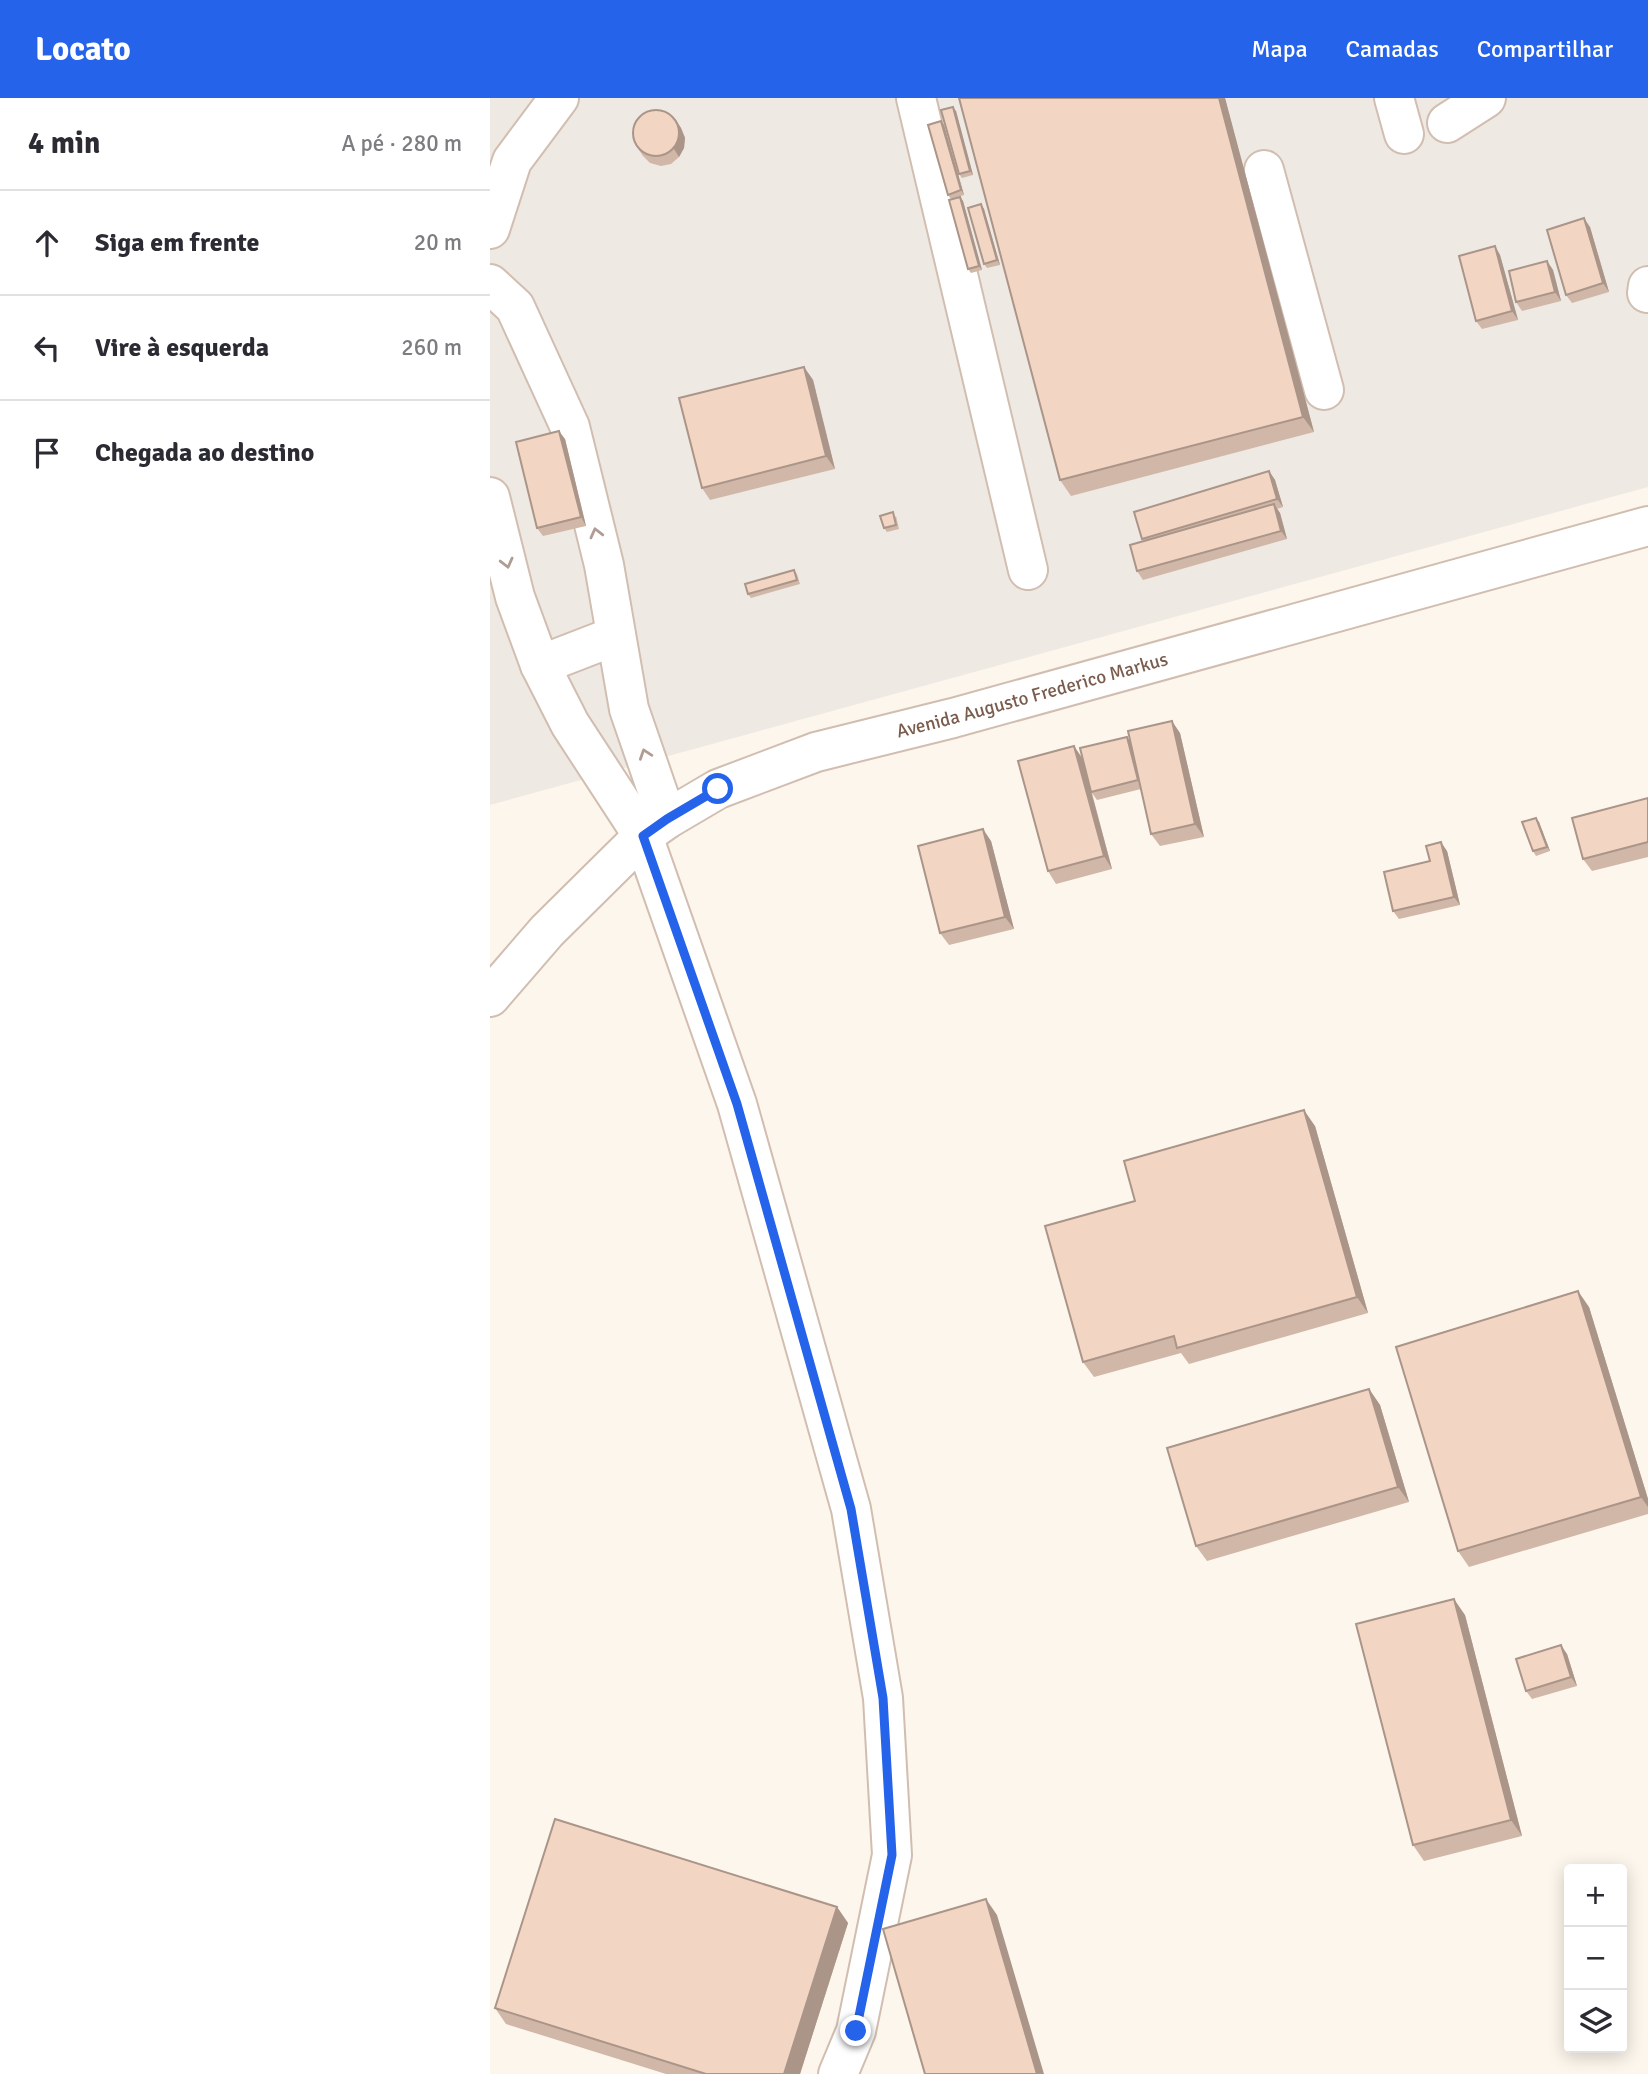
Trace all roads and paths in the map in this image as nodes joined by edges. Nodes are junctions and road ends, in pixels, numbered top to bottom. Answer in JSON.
{"nodes":[{"id":1,"x":559,"y":98,"type":"edge"},
{"id":2,"x":916,"y":98,"type":"edge"},
{"id":3,"x":1486,"y":98,"type":"edge"},
{"id":4,"x":1447,"y":123,"type":"dead end"},
{"id":5,"x":1264,"y":170,"type":"dead end"},
{"id":6,"x":490,"y":229,"type":"edge"},
{"id":7,"x":1648,"y":286,"type":"edge"},
{"id":8,"x":1647,"y":293,"type":"edge"},
{"id":9,"x":498,"y":301,"type":"edge"},
{"id":10,"x":1324,"y":390,"type":"dead end"},
{"id":11,"x":490,"y":497,"type":"edge"},
{"id":12,"x":1648,"y":526,"type":"edge"},
{"id":13,"x":1028,"y":570,"type":"dead end"},
{"id":14,"x":615,"y":636,"type":"junction"},
{"id":15,"x":540,"y":665,"type":"junction"},
{"id":16,"x":655,"y":827,"type":"junction"},
{"id":17,"x":490,"y":997,"type":"edge"},
{"id":18,"x":838,"y":2074,"type":"edge"}],
"edges":[{"from":1,"to":6,"type":"street"},
{"from":2,"to":13,"type":"street"},
{"from":3,"to":4,"type":"street"},
{"from":5,"to":10,"type":"street"},
{"from":7,"to":8,"type":"street"},
{"from":14,"to":9,"type":"street","one_way":true},
{"from":11,"to":15,"type":"street","one_way":true},
{"from":12,"to":16,"type":"street","name":"Avenida Augusto Frederico Markus"},
{"from":14,"to":15,"type":"street"},
{"from":16,"to":14,"type":"street","one_way":true},
{"from":15,"to":16,"type":"street"},
{"from":16,"to":17,"type":"street","name":"Avenida Augusto Frederico Markus"},
{"from":16,"to":18,"type":"street"}]}
